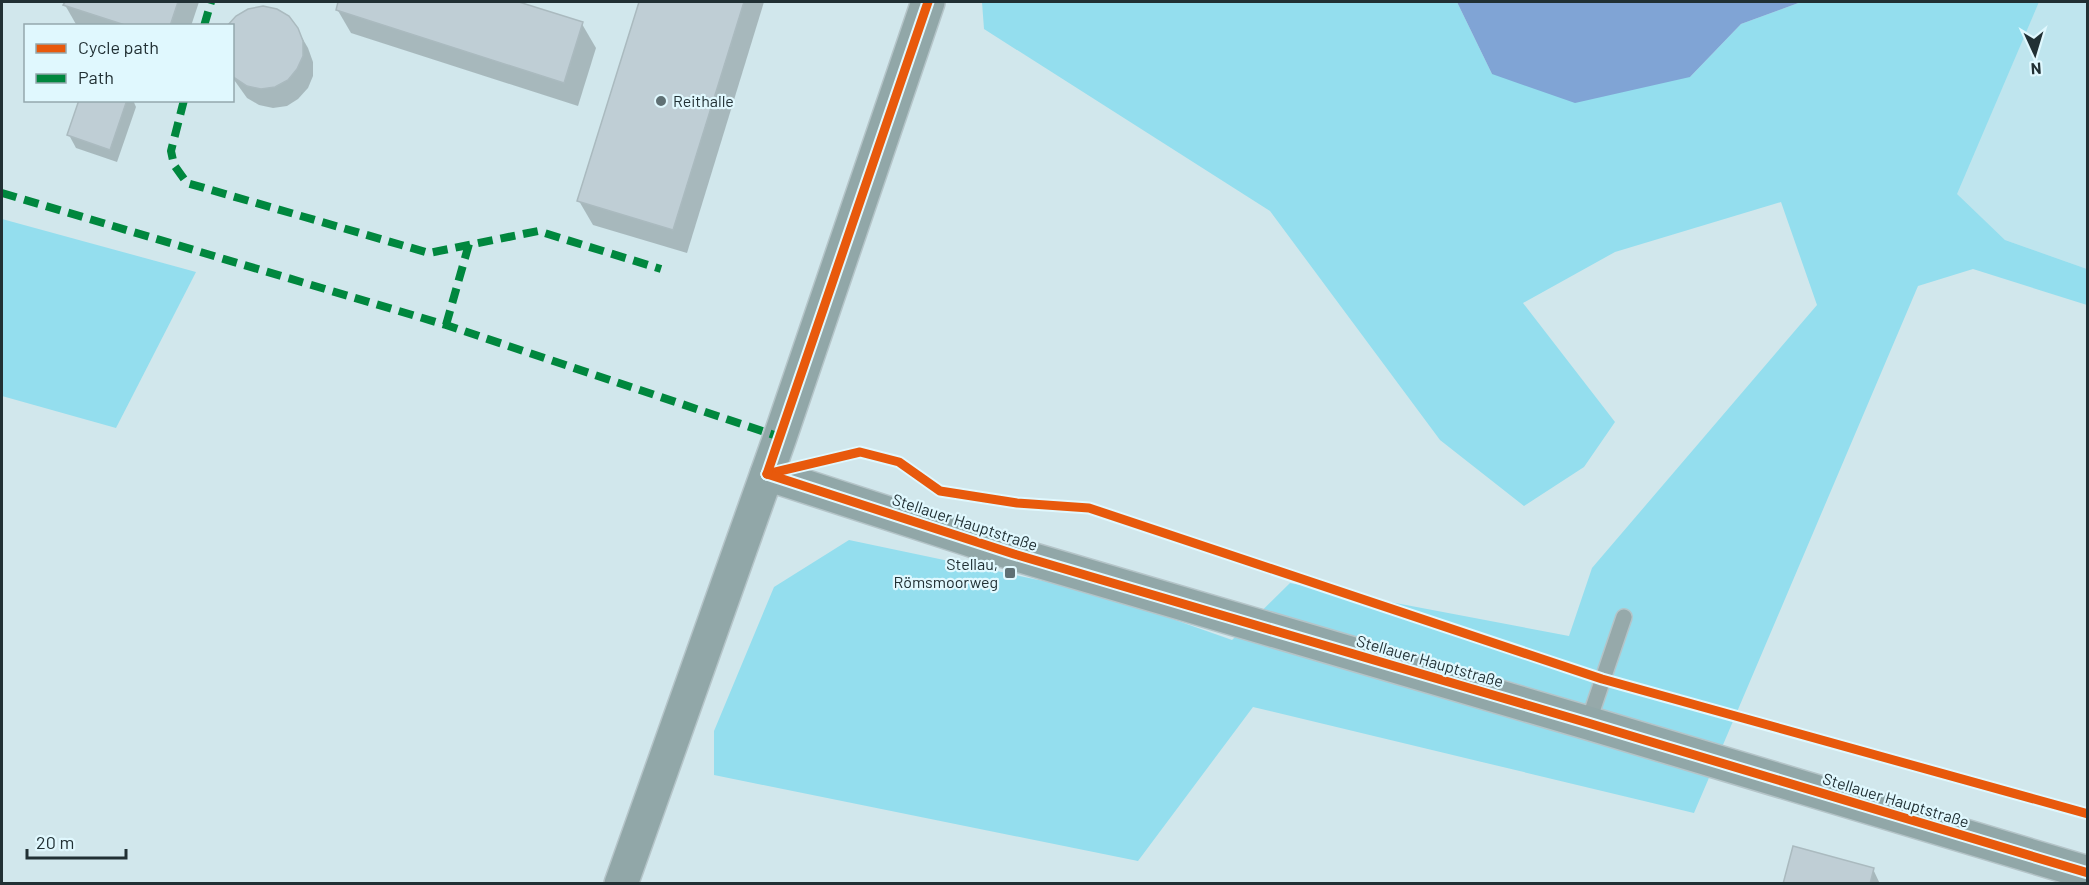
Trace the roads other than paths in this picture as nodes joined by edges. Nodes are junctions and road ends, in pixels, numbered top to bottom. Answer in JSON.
{"nodes":[{"id":1,"x":928,"y":2,"type":"edge"},
{"id":2,"x":767,"y":474,"type":"junction"},
{"id":3,"x":1624,"y":617,"type":"dead end"},
{"id":4,"x":1588,"y":723,"type":"junction"},
{"id":5,"x":2088,"y":873,"type":"edge"},
{"id":6,"x":621,"y":884,"type":"edge"}],
"edges":[{"from":1,"to":2,"type":"street"},
{"from":2,"to":4,"type":"street","name":"Stellauer Hauptstraße"},
{"from":2,"to":6,"type":"street"},
{"from":3,"to":4,"type":"lane"},
{"from":4,"to":5,"type":"street","name":"Stellauer Hauptstraße"}]}
